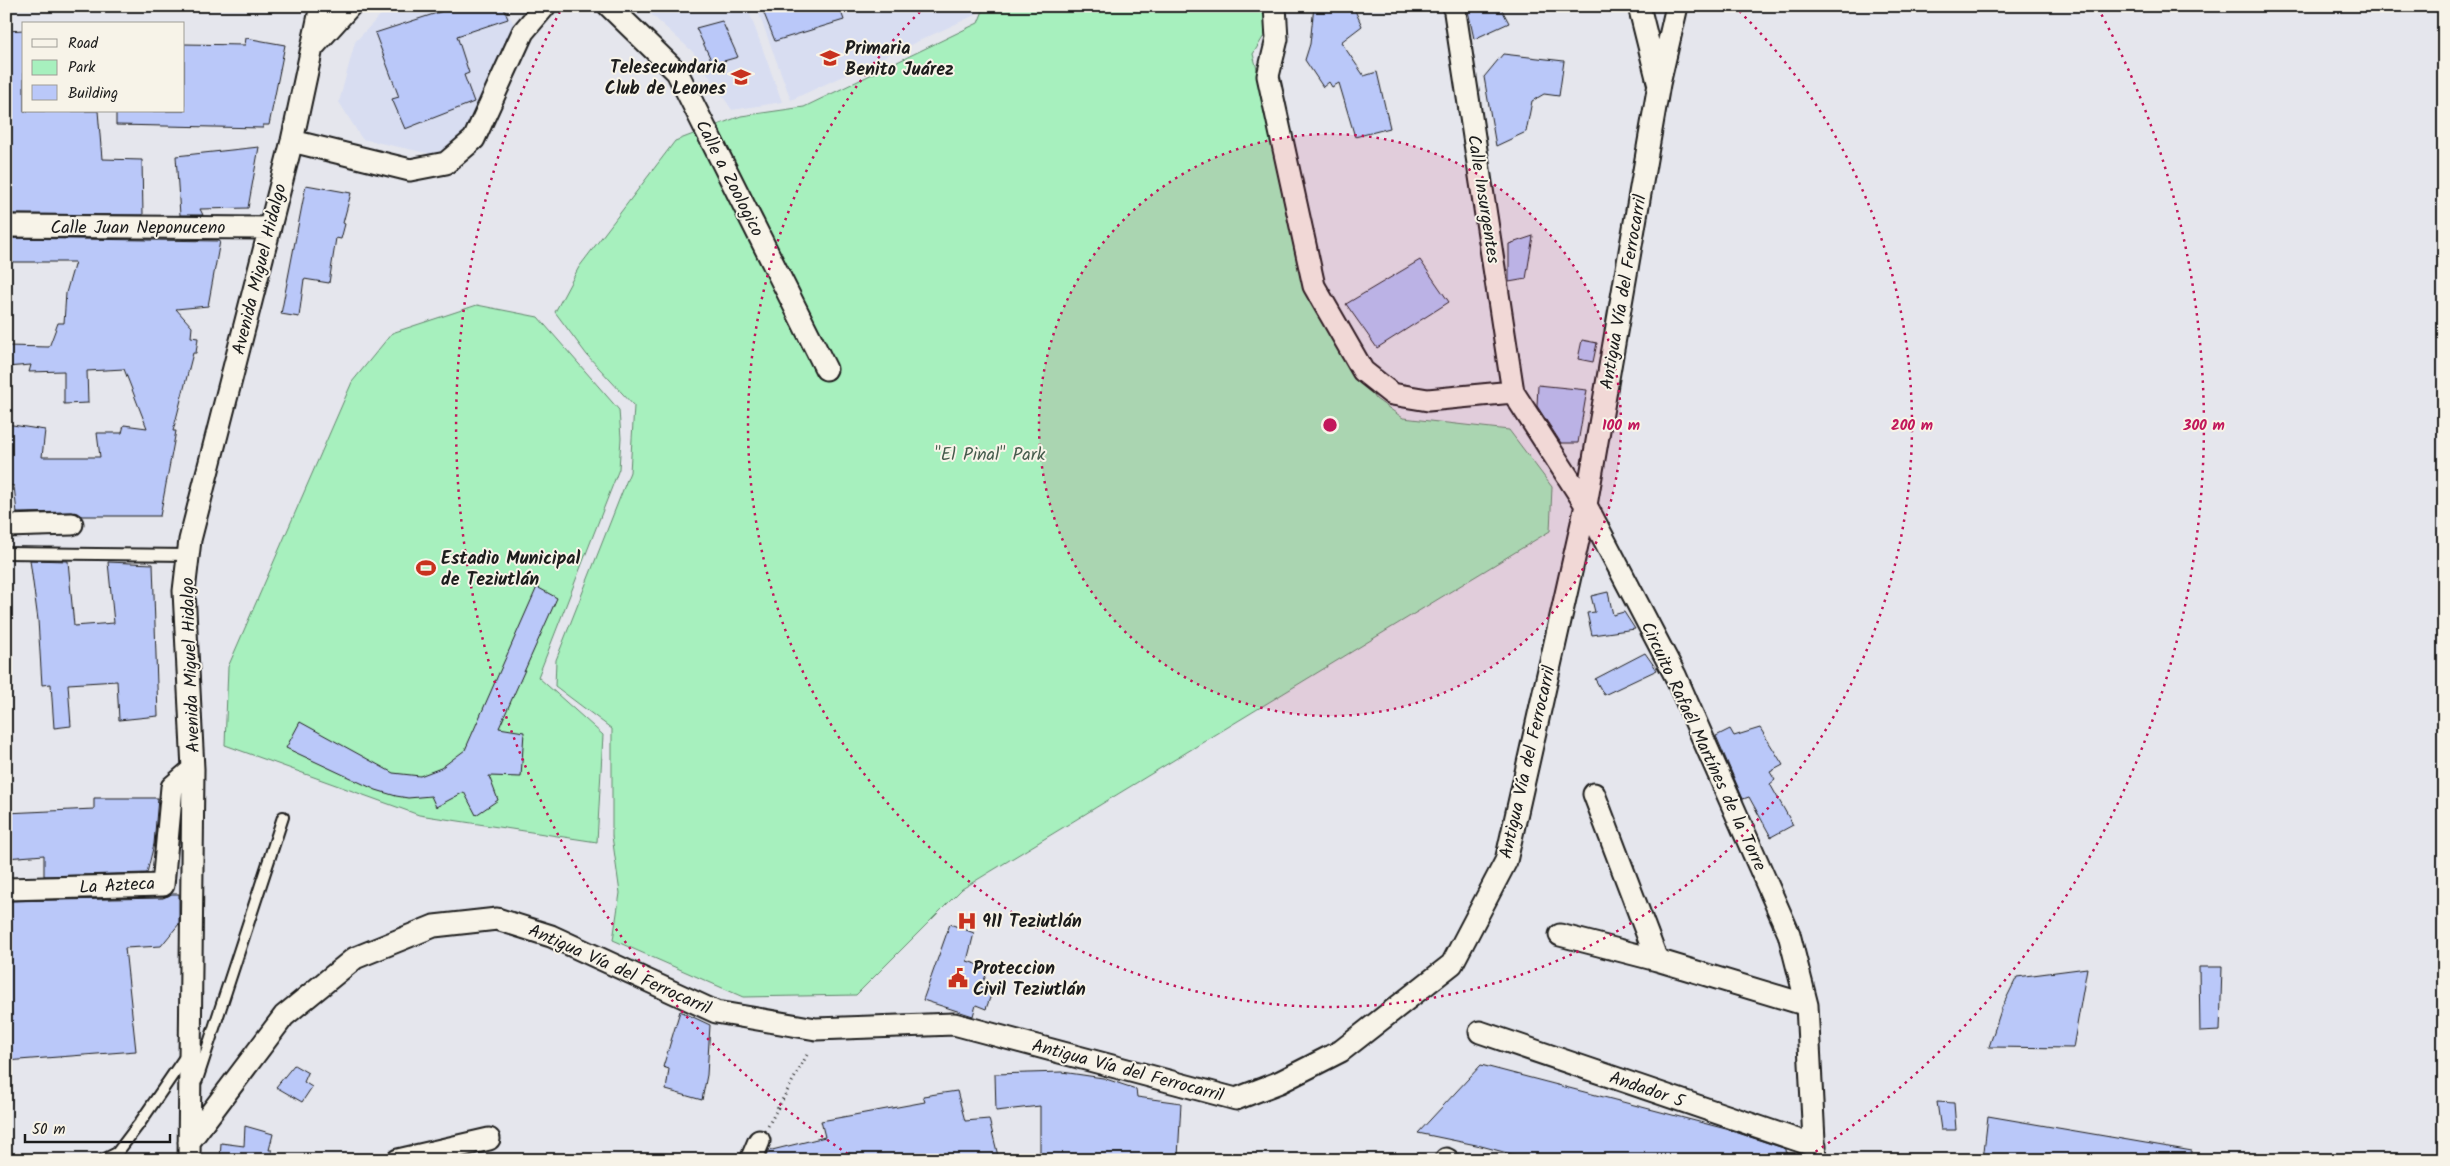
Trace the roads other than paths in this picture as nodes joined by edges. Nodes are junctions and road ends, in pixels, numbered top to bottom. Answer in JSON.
{"nodes":[{"id":1,"x":321,"y":6,"type":"edge"},
{"id":2,"x":350,"y":6,"type":"edge"},
{"id":3,"x":545,"y":6,"type":"edge"},
{"id":4,"x":609,"y":6,"type":"edge"},
{"id":5,"x":1275,"y":6,"type":"edge"},
{"id":6,"x":1454,"y":6,"type":"edge"},
{"id":7,"x":1639,"y":6,"type":"edge"},
{"id":8,"x":1677,"y":6,"type":"edge"},
{"id":9,"x":313,"y":46,"type":"junction"},
{"id":10,"x":1659,"y":84,"type":"junction"},
{"id":11,"x":292,"y":141,"type":"junction"},
{"id":12,"x":6,"y":226,"type":"edge"},
{"id":13,"x":270,"y":228,"type":"junction"},
{"id":14,"x":826,"y":369,"type":"dead end"},
{"id":15,"x":1513,"y":392,"type":"junction"},
{"id":16,"x":1586,"y":505,"type":"junction"},
{"id":17,"x":72,"y":524,"type":"dead end"},
{"id":18,"x":6,"y":526,"type":"edge"},
{"id":19,"x":6,"y":553,"type":"edge"},
{"id":20,"x":188,"y":555,"type":"junction"},
{"id":21,"x":193,"y":769,"type":"junction"},
{"id":22,"x":1594,"y":794,"type":"dead end"},
{"id":23,"x":283,"y":817,"type":"dead end"},
{"id":24,"x":6,"y":889,"type":"edge"},
{"id":25,"x":1560,"y":935,"type":"dead end"},
{"id":26,"x":1657,"y":960,"type":"junction"},
{"id":27,"x":1807,"y":1005,"type":"junction"},
{"id":28,"x":1480,"y":1032,"type":"dead end"},
{"id":29,"x":189,"y":1052,"type":"junction"},
{"id":30,"x":189,"y":1103,"type":"junction"},
{"id":31,"x":489,"y":1139,"type":"dead end"},
{"id":32,"x":189,"y":1151,"type":"edge"},
{"id":33,"x":1815,"y":1153,"type":"edge"},
{"id":34,"x":103,"y":1160,"type":"edge"},
{"id":35,"x":398,"y":1160,"type":"edge"}],
"edges":[{"from":1,"to":9,"type":"street","name":"Avenida Miguel Hidalgo"},
{"from":2,"to":9,"type":"street"},
{"from":3,"to":11,"type":"street"},
{"from":4,"to":14,"type":"street","name":"Calle a Zoologico"},
{"from":5,"to":15,"type":"street"},
{"from":6,"to":15,"type":"street","name":"Calle Insurgentes"},
{"from":7,"to":10,"type":"street"},
{"from":8,"to":10,"type":"street","name":"Antigua Vía del Ferrocarril"},
{"from":9,"to":11,"type":"street","name":"Avenida Miguel Hidalgo"},
{"from":10,"to":16,"type":"street","name":"Antigua Vía del Ferrocarril"},
{"from":11,"to":13,"type":"street","name":"Avenida Miguel Hidalgo"},
{"from":12,"to":13,"type":"street","name":"Calle Juan Neponuceno"},
{"from":13,"to":20,"type":"street","name":"Avenida Miguel Hidalgo"},
{"from":15,"to":16,"type":"street","name":"Circuito Rafaél Martínes de la Torre"},
{"from":16,"to":27,"type":"street","name":"Circuito Rafaél Martínes de la Torre"},
{"from":16,"to":32,"type":"street","name":"Antigua Vía del Ferrocarril"},
{"from":17,"to":18,"type":"street"},
{"from":19,"to":20,"type":"lane"},
{"from":20,"to":21,"type":"street","name":"Avenida Miguel Hidalgo"},
{"from":21,"to":24,"type":"street","name":"La Azteca"},
{"from":21,"to":29,"type":"street","name":"Avenida Miguel Hidalgo"},
{"from":22,"to":26,"type":"street"},
{"from":23,"to":30,"type":"lane"},
{"from":25,"to":26,"type":"street"},
{"from":26,"to":27,"type":"street"},
{"from":27,"to":33,"type":"street","name":"Circuito Rafaél Martínes de la Torre"},
{"from":28,"to":33,"type":"street","name":"Andador 5"},
{"from":29,"to":30,"type":"street","name":"Avenida Miguel Hidalgo"},
{"from":29,"to":34,"type":"lane"},
{"from":30,"to":32,"type":"street","name":"Avenida Miguel Hidalgo"},
{"from":31,"to":35,"type":"street"}]}
